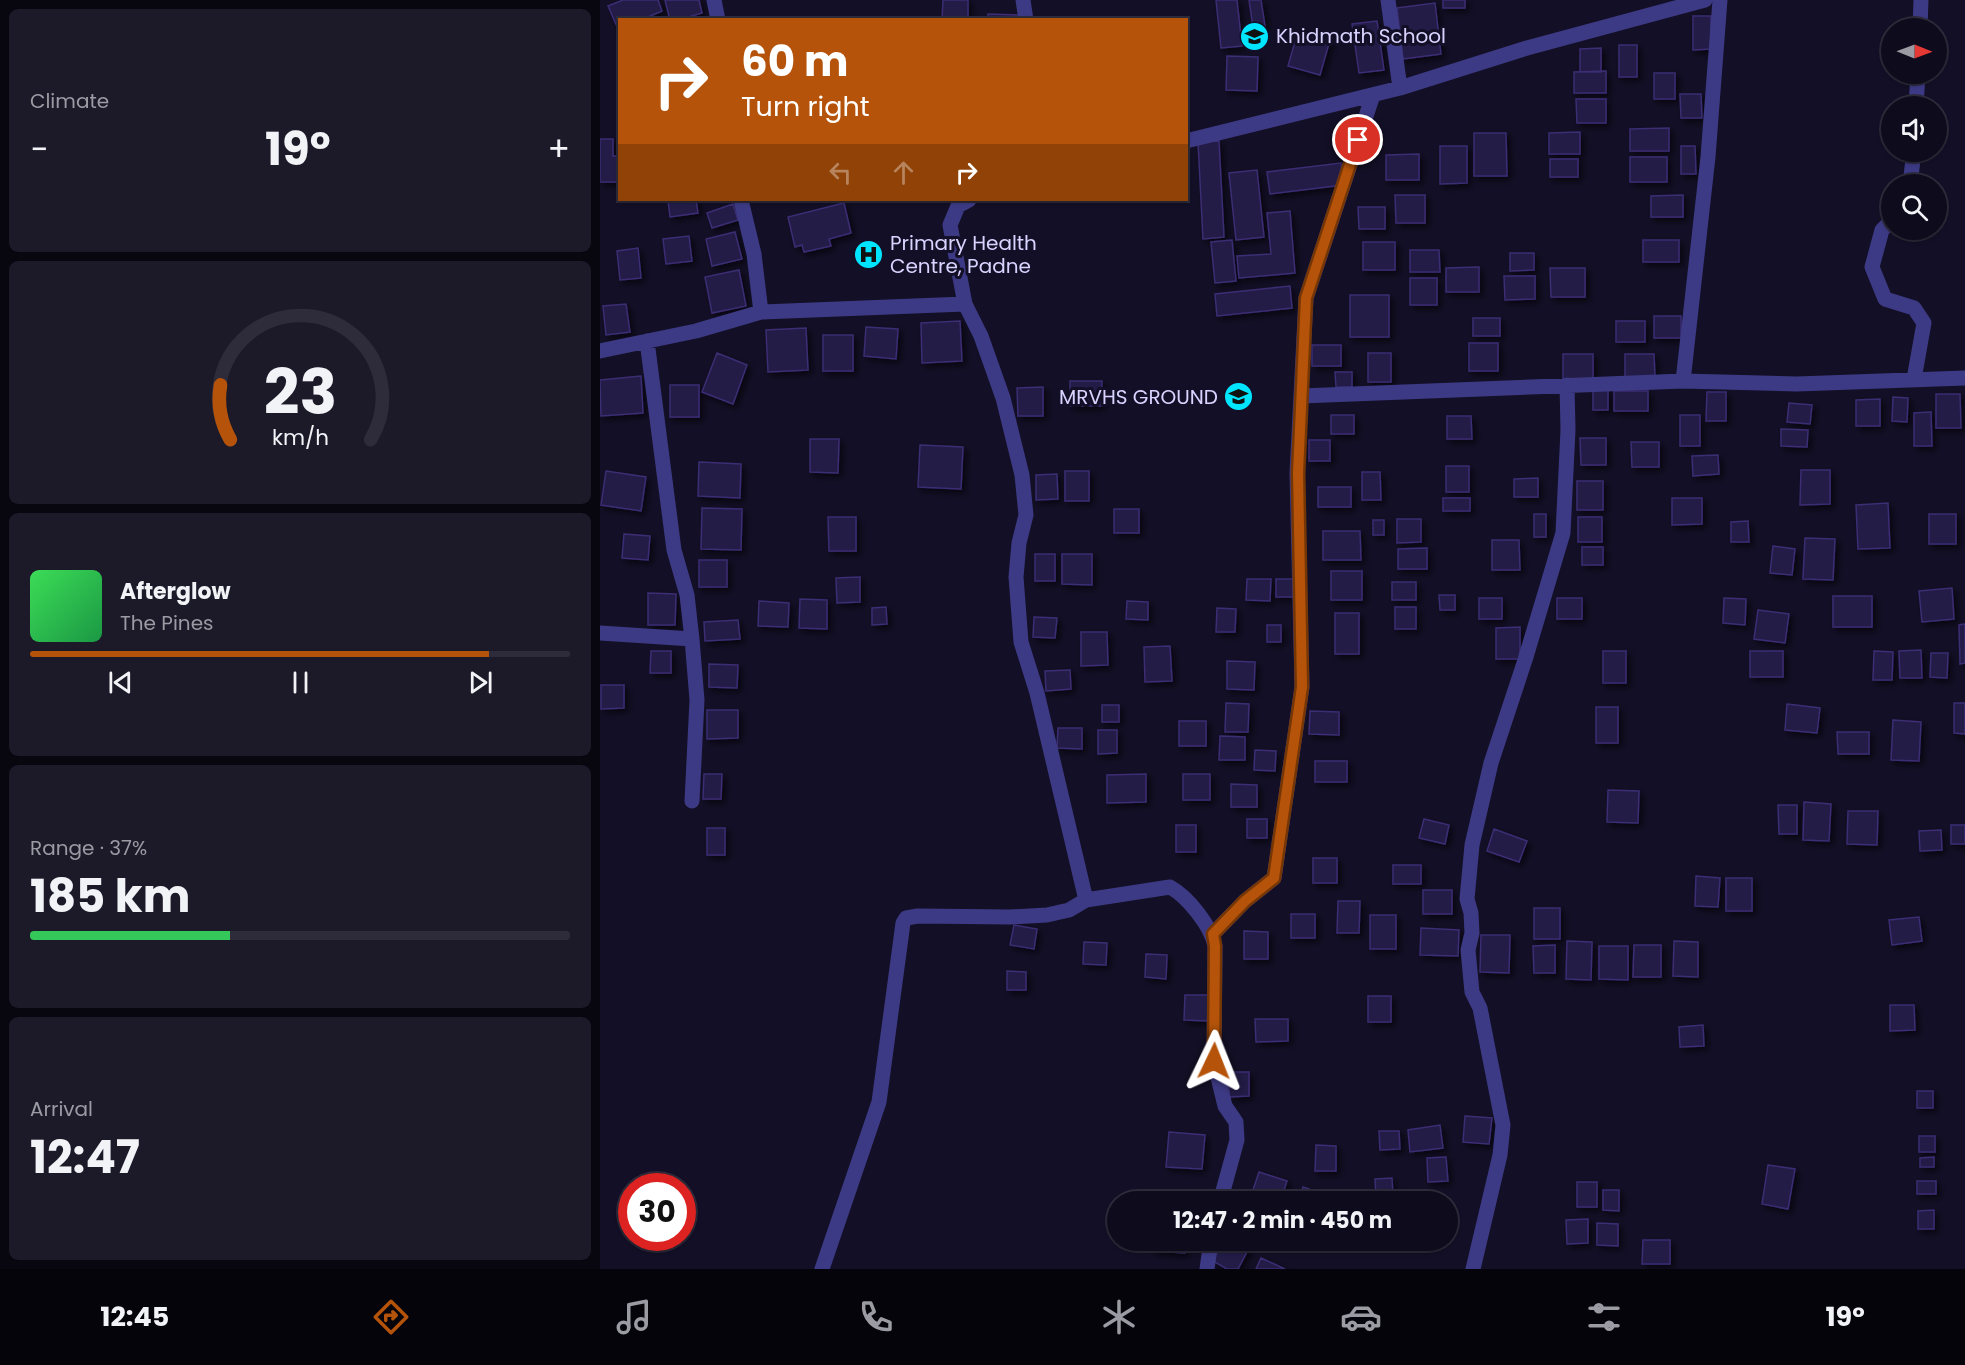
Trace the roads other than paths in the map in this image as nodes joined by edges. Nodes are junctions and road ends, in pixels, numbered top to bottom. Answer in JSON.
{"nodes":[{"id":1,"x":714,"y":0,"type":"edge"},
{"id":2,"x":1023,"y":0,"type":"edge"},
{"id":3,"x":1388,"y":0,"type":"edge"},
{"id":4,"x":1705,"y":0,"type":"edge"},
{"id":5,"x":1720,"y":0,"type":"edge"},
{"id":6,"x":1921,"y":0,"type":"edge"},
{"id":7,"x":718,"y":18,"type":"edge"},
{"id":8,"x":1026,"y":18,"type":"edge"},
{"id":9,"x":1920,"y":18,"type":"edge"},
{"id":10,"x":1400,"y":88,"type":"junction"},
{"id":11,"x":1373,"y":94,"type":"junction"},
{"id":12,"x":1188,"y":140,"type":"edge"},
{"id":13,"x":741,"y":201,"type":"edge"},
{"id":14,"x":967,"y":201,"type":"edge"},
{"id":15,"x":1881,"y":234,"type":"edge"},
{"id":16,"x":965,"y":304,"type":"junction"},
{"id":17,"x":761,"y":312,"type":"junction"},
{"id":18,"x":648,"y":341,"type":"junction"},
{"id":19,"x":600,"y":351,"type":"edge"},
{"id":20,"x":1965,"y":378,"type":"edge"},
{"id":21,"x":1914,"y":379,"type":"junction"},
{"id":22,"x":1683,"y":381,"type":"junction"},
{"id":23,"x":1567,"y":385,"type":"junction"},
{"id":24,"x":1301,"y":396,"type":"junction"},
{"id":25,"x":600,"y":633,"type":"edge"},
{"id":26,"x":692,"y":639,"type":"junction"},
{"id":27,"x":692,"y":801,"type":"dead end"},
{"id":28,"x":1086,"y":900,"type":"junction"},
{"id":29,"x":1213,"y":934,"type":"junction"},
{"id":30,"x":1223,"y":1191,"type":"edge"},
{"id":31,"x":1209,"y":1251,"type":"edge"},
{"id":32,"x":822,"y":1269,"type":"edge"},
{"id":33,"x":1207,"y":1269,"type":"edge"},
{"id":34,"x":1473,"y":1269,"type":"edge"}],
"edges":[{"from":1,"to":7,"type":"street"},
{"from":2,"to":8,"type":"street"},
{"from":3,"to":10,"type":"street"},
{"from":4,"to":10,"type":"street"},
{"from":5,"to":22,"type":"street"},
{"from":6,"to":9,"type":"street"},
{"from":10,"to":11,"type":"street"},
{"from":11,"to":12,"type":"street"},
{"from":11,"to":24,"type":"street"},
{"from":13,"to":17,"type":"street"},
{"from":14,"to":16,"type":"street"},
{"from":15,"to":21,"type":"street"},
{"from":16,"to":17,"type":"street"},
{"from":16,"to":28,"type":"street"},
{"from":17,"to":18,"type":"street"},
{"from":18,"to":19,"type":"street"},
{"from":18,"to":26,"type":"street"},
{"from":20,"to":21,"type":"street"},
{"from":21,"to":22,"type":"street"},
{"from":22,"to":23,"type":"street"},
{"from":23,"to":24,"type":"street"},
{"from":23,"to":34,"type":"street"},
{"from":24,"to":29,"type":"street"},
{"from":25,"to":26,"type":"street"},
{"from":26,"to":27,"type":"street"},
{"from":28,"to":29,"type":"street"},
{"from":28,"to":32,"type":"street"},
{"from":29,"to":30,"type":"street"},
{"from":31,"to":33,"type":"street"}]}
